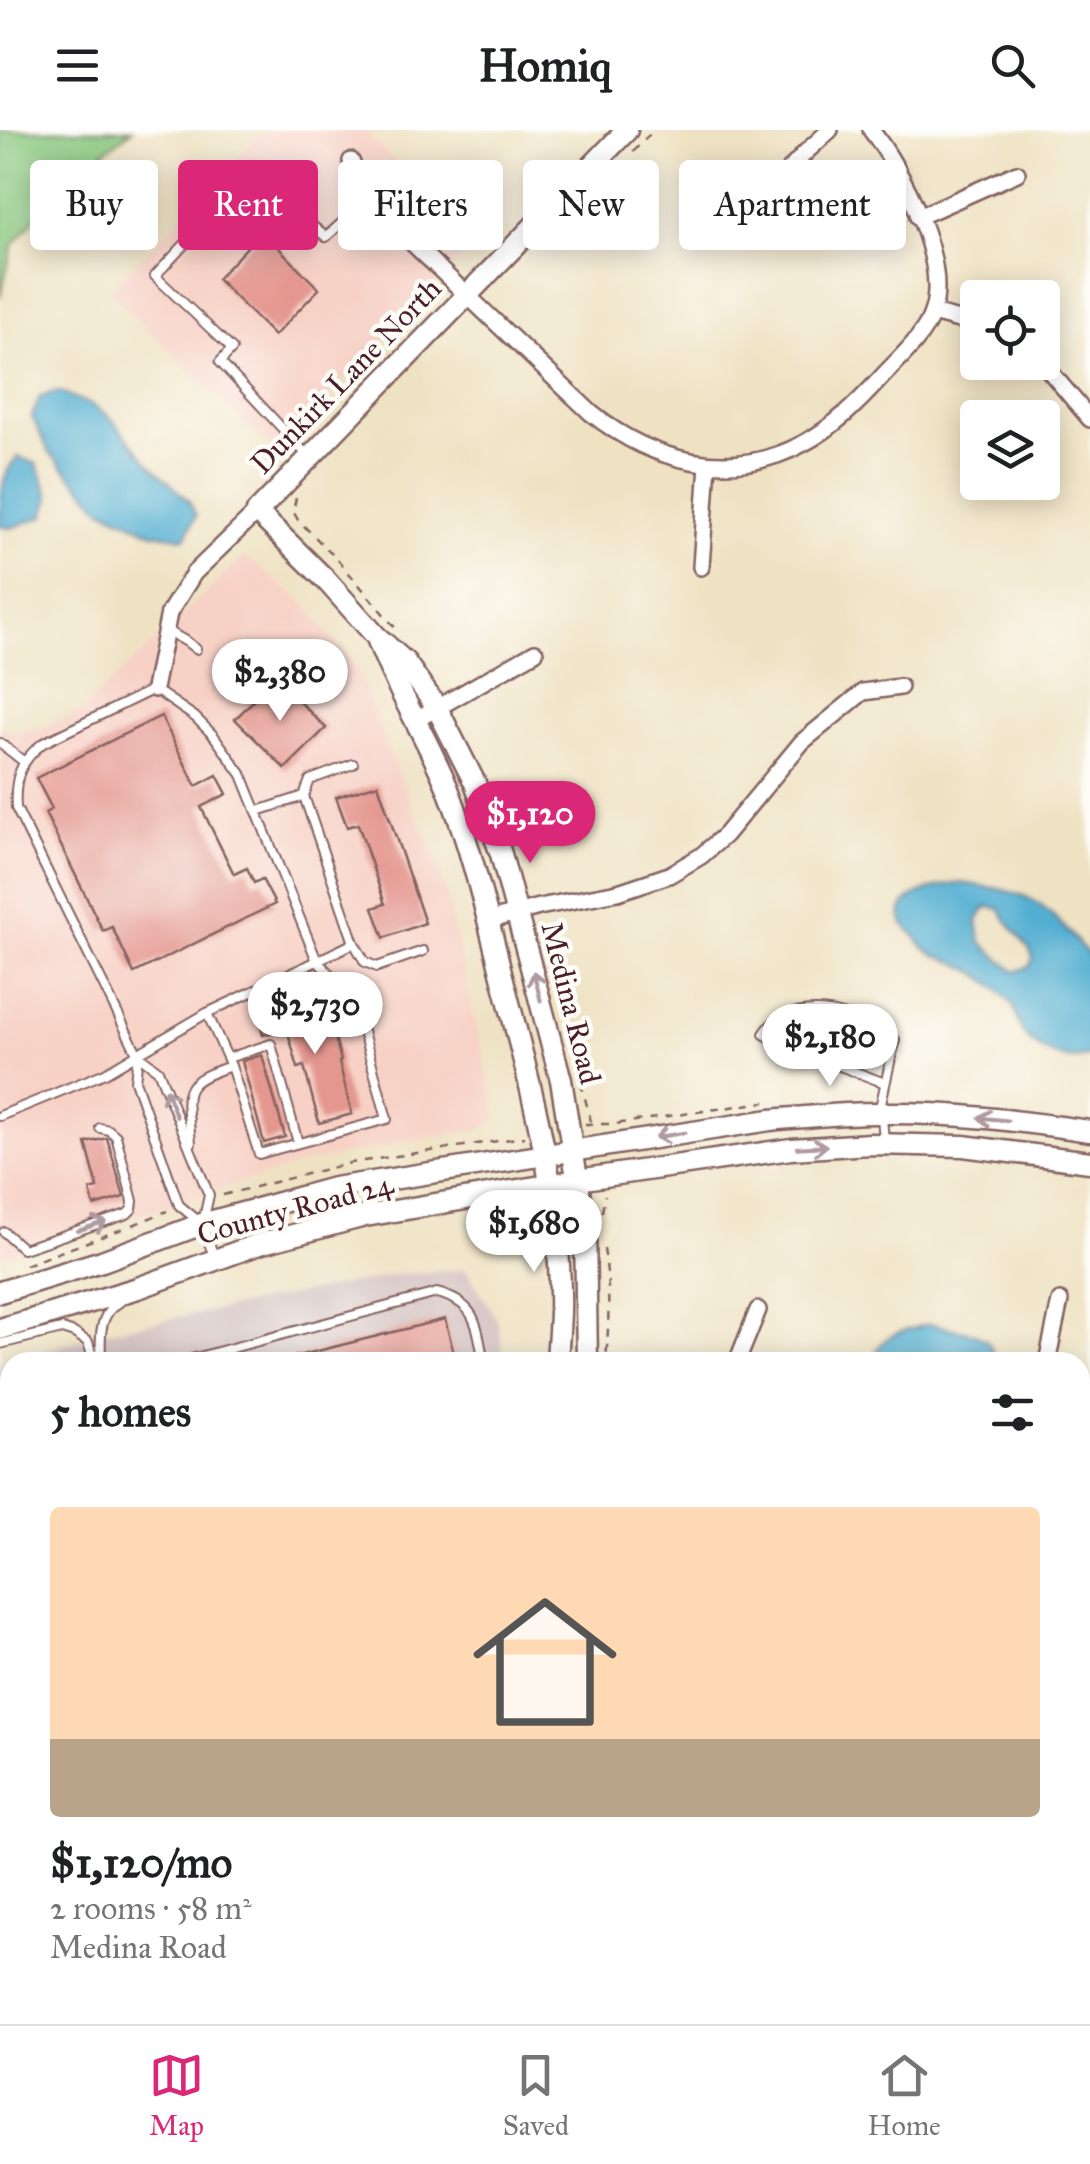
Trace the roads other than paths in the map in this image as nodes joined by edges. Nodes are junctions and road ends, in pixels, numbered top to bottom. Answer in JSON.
{"nodes":[{"id":1,"x":627,"y":130,"type":"edge"},
{"id":2,"x":830,"y":130,"type":"edge"},
{"id":3,"x":871,"y":130,"type":"edge"},
{"id":4,"x":801,"y":160,"type":"edge"},
{"id":5,"x":1017,"y":173,"type":"dead end"},
{"id":6,"x":918,"y":217,"type":"junction"},
{"id":7,"x":338,"y":226,"type":"edge"},
{"id":8,"x":420,"y":250,"type":"edge"},
{"id":9,"x":466,"y":294,"type":"junction"},
{"id":10,"x":932,"y":312,"type":"junction"},
{"id":11,"x":960,"y":320,"type":"edge"},
{"id":12,"x":1057,"y":380,"type":"edge"},
{"id":13,"x":1090,"y":419,"type":"edge"},
{"id":14,"x":310,"y":457,"type":"junction"},
{"id":15,"x":708,"y":464,"type":"junction"},
{"id":16,"x":257,"y":512,"type":"junction"},
{"id":17,"x":701,"y":567,"type":"dead end"},
{"id":18,"x":166,"y":630,"type":"junction"},
{"id":19,"x":376,"y":636,"type":"junction"},
{"id":20,"x":196,"y":650,"type":"dead end"},
{"id":21,"x":535,"y":652,"type":"dead end"},
{"id":22,"x":900,"y":686,"type":"dead end"},
{"id":23,"x":154,"y":690,"type":"junction"},
{"id":24,"x":437,"y":708,"type":"junction"},
{"id":25,"x":416,"y":720,"type":"junction"},
{"id":26,"x":0,"y":743,"type":"edge"},
{"id":27,"x":24,"y":761,"type":"junction"},
{"id":28,"x":352,"y":764,"type":"dead end"},
{"id":29,"x":304,"y":796,"type":"junction"},
{"id":30,"x":258,"y":812,"type":"junction"},
{"id":31,"x":518,"y":913,"type":"junction"},
{"id":32,"x":488,"y":921,"type":"junction"},
{"id":33,"x":354,"y":943,"type":"junction"},
{"id":34,"x":423,"y":951,"type":"dead end"},
{"id":35,"x":316,"y":961,"type":"junction"},
{"id":36,"x":207,"y":1013,"type":"junction"},
{"id":37,"x":138,"y":1055,"type":"junction"},
{"id":38,"x":229,"y":1062,"type":"junction"},
{"id":39,"x":885,"y":1083,"type":"junction"},
{"id":40,"x":882,"y":1113,"type":"junction"},
{"id":41,"x":0,"y":1116,"type":"edge"},
{"id":42,"x":100,"y":1128,"type":"dead end"},
{"id":43,"x":1090,"y":1131,"type":"edge"},
{"id":44,"x":298,"y":1143,"type":"junction"},
{"id":45,"x":885,"y":1144,"type":"junction"},
{"id":46,"x":572,"y":1150,"type":"junction"},
{"id":47,"x":192,"y":1152,"type":"junction"},
{"id":48,"x":544,"y":1155,"type":"junction"},
{"id":49,"x":1090,"y":1162,"type":"edge"},
{"id":50,"x":577,"y":1180,"type":"junction"},
{"id":51,"x":550,"y":1186,"type":"junction"},
{"id":52,"x":202,"y":1224,"type":"junction"},
{"id":53,"x":4,"y":1232,"type":"dead end"},
{"id":54,"x":215,"y":1260,"type":"junction"},
{"id":55,"x":138,"y":1288,"type":"junction"},
{"id":56,"x":0,"y":1292,"type":"edge"},
{"id":57,"x":1060,"y":1301,"type":"dead end"},
{"id":58,"x":758,"y":1310,"type":"dead end"},
{"id":59,"x":0,"y":1329,"type":"edge"},
{"id":60,"x":0,"y":1344,"type":"edge"},
{"id":61,"x":93,"y":1352,"type":"edge"},
{"id":62,"x":99,"y":1352,"type":"edge"},
{"id":63,"x":218,"y":1352,"type":"edge"},
{"id":64,"x":482,"y":1352,"type":"edge"},
{"id":65,"x":557,"y":1352,"type":"edge"},
{"id":66,"x":587,"y":1352,"type":"edge"},
{"id":67,"x":741,"y":1352,"type":"edge"},
{"id":68,"x":1049,"y":1352,"type":"edge"}],
"edges":[{"from":1,"to":9,"type":"street","name":"Dunkirk Lane North"},
{"from":2,"to":4,"type":"street"},
{"from":3,"to":6,"type":"street"},
{"from":5,"to":6,"type":"street"},
{"from":6,"to":10,"type":"street"},
{"from":7,"to":14,"type":"lane"},
{"from":8,"to":9,"type":"street"},
{"from":9,"to":14,"type":"street","name":"Dunkirk Lane North"},
{"from":9,"to":15,"type":"street"},
{"from":10,"to":11,"type":"street"},
{"from":10,"to":15,"type":"street"},
{"from":12,"to":13,"type":"street"},
{"from":14,"to":16,"type":"street","name":"Dunkirk Lane North"},
{"from":15,"to":17,"type":"street"},
{"from":16,"to":18,"type":"street","name":"Dunkirk Lane North"},
{"from":16,"to":19,"type":"street","name":"Medina Road"},
{"from":18,"to":20,"type":"lane"},
{"from":18,"to":23,"type":"street","name":"Dunkirk Lane North"},
{"from":19,"to":24,"type":"street","name":"Medina Road"},
{"from":19,"to":25,"type":"street","name":"Medina Road"},
{"from":21,"to":24,"type":"street"},
{"from":22,"to":31,"type":"street"},
{"from":23,"to":27,"type":"lane"},
{"from":23,"to":30,"type":"lane"},
{"from":24,"to":25,"type":"street"},
{"from":24,"to":31,"type":"street","name":"Medina Road"},
{"from":25,"to":32,"type":"street","name":"Medina Road"},
{"from":26,"to":27,"type":"lane"},
{"from":27,"to":37,"type":"lane"},
{"from":28,"to":29,"type":"lane"},
{"from":29,"to":30,"type":"lane"},
{"from":29,"to":33,"type":"lane"},
{"from":30,"to":35,"type":"lane"},
{"from":31,"to":32,"type":"street"},
{"from":46,"to":31,"type":"street","name":"Medina Road","one_way":true},
{"from":32,"to":48,"type":"street","name":"Medina Road"},
{"from":33,"to":34,"type":"lane"},
{"from":33,"to":35,"type":"lane"},
{"from":35,"to":36,"type":"lane"},
{"from":35,"to":44,"type":"lane"},
{"from":36,"to":37,"type":"lane"},
{"from":36,"to":38,"type":"lane"},
{"from":37,"to":41,"type":"lane"},
{"from":47,"to":37,"type":"lane","one_way":true},
{"from":37,"to":52,"type":"lane"},
{"from":38,"to":44,"type":"lane"},
{"from":38,"to":44,"type":"lane"},
{"from":38,"to":47,"type":"lane"},
{"from":39,"to":39,"type":"lane"},
{"from":39,"to":40,"type":"lane"},
{"from":43,"to":40,"type":"street","name":"County Road 24","one_way":true},
{"from":40,"to":45,"type":"lane"},
{"from":40,"to":46,"type":"street","name":"County Road 24","one_way":true},
{"from":53,"to":42,"type":"lane","one_way":true},
{"from":45,"to":49,"type":"street","name":"County Road 24"},
{"from":50,"to":45,"type":"street","name":"County Road 24","one_way":true},
{"from":46,"to":48,"type":"street","name":"County Road 24"},
{"from":46,"to":50,"type":"street","name":"Medina Road"},
{"from":47,"to":52,"type":"lane"},
{"from":48,"to":51,"type":"street","name":"Medina Road"},
{"from":48,"to":52,"type":"street","name":"County Road 24"},
{"from":50,"to":51,"type":"street","name":"County Road 24"},
{"from":50,"to":66,"type":"street","name":"Medina Road"},
{"from":51,"to":54,"type":"street","name":"County Road 24"},
{"from":51,"to":65,"type":"street","name":"Medina Road"},
{"from":52,"to":54,"type":"lane"},
{"from":52,"to":56,"type":"street","name":"County Road 24"},
{"from":54,"to":55,"type":"street","name":"County Road 24"},
{"from":55,"to":59,"type":"street","name":"County Road 24"},
{"from":55,"to":62,"type":"lane"},
{"from":57,"to":68,"type":"street"},
{"from":58,"to":67,"type":"street"},
{"from":60,"to":61,"type":"lane"},
{"from":63,"to":64,"type":"lane"}]}
